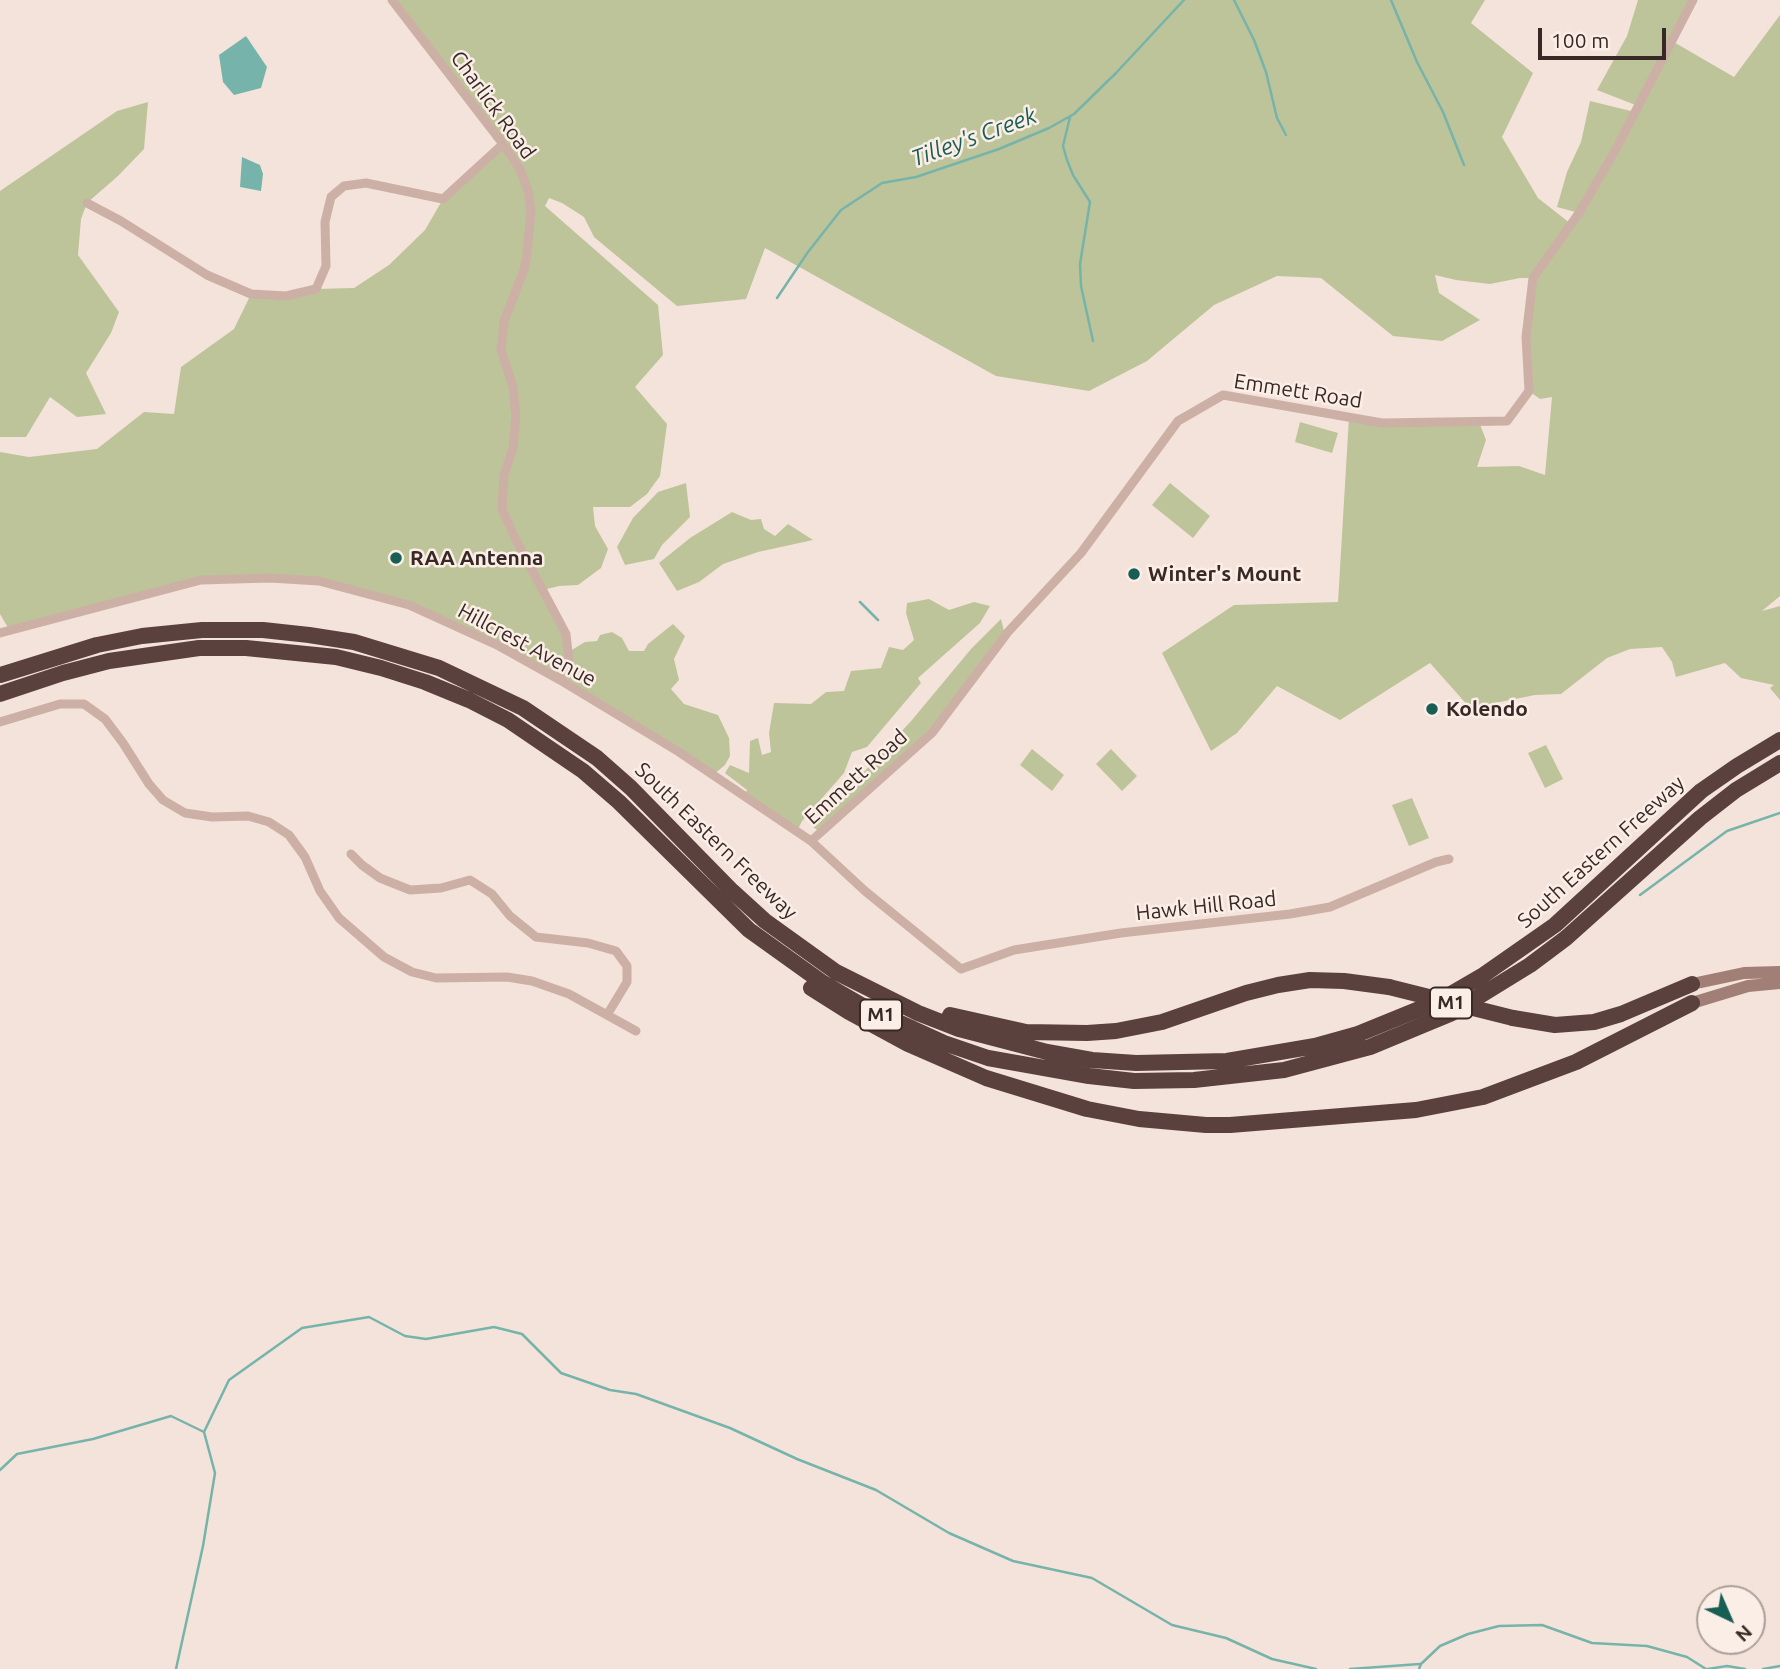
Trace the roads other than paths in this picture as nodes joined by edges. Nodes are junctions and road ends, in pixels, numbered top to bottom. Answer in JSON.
{"nodes":[{"id":1,"x":392,"y":0,"type":"edge"},
{"id":2,"x":1693,"y":0,"type":"edge"},
{"id":3,"x":503,"y":144,"type":"junction"},
{"id":4,"x":87,"y":203,"type":"dead end"},
{"id":5,"x":0,"y":633,"type":"edge"},
{"id":6,"x":0,"y":675,"type":"edge"},
{"id":7,"x":560,"y":680,"type":"junction"},
{"id":8,"x":0,"y":694,"type":"edge"},
{"id":9,"x":0,"y":722,"type":"edge"},
{"id":10,"x":1780,"y":740,"type":"edge"},
{"id":11,"x":1780,"y":763,"type":"edge"},
{"id":12,"x":619,"y":802,"type":"junction"},
{"id":13,"x":811,"y":841,"type":"junction"},
{"id":14,"x":351,"y":854,"type":"dead end"},
{"id":15,"x":1449,"y":859,"type":"dead end"},
{"id":16,"x":961,"y":970,"type":"joint"},
{"id":17,"x":836,"y":972,"type":"junction"},
{"id":18,"x":1780,"y":972,"type":"edge"},
{"id":19,"x":1780,"y":983,"type":"edge"},
{"id":20,"x":1692,"y":984,"type":"joint"},
{"id":21,"x":1692,"y":1003,"type":"joint"},
{"id":22,"x":607,"y":1015,"type":"junction"},
{"id":23,"x":636,"y":1031,"type":"dead end"}],
"edges":[{"from":1,"to":3,"type":"street","name":"Charlick Road"},
{"from":2,"to":13,"type":"street","name":"Emmett Road"},
{"from":3,"to":4,"type":"street"},
{"from":3,"to":7,"type":"street","name":"Charlick Road"},
{"from":5,"to":7,"type":"street","name":"Hillcrest Avenue"},
{"from":6,"to":17,"type":"highway","name":"South Eastern Freeway","number":"M1"},
{"from":7,"to":13,"type":"street","name":"Hillcrest Avenue"},
{"from":8,"to":12,"type":"highway","name":"South Eastern Freeway","number":"M1"},
{"from":9,"to":22,"type":"street"},
{"from":10,"to":17,"type":"highway","name":"South Eastern Freeway","number":"M1"},
{"from":11,"to":12,"type":"highway","name":"South Eastern Freeway","number":"M1"},
{"from":12,"to":21,"type":"highway"},
{"from":13,"to":16,"type":"street","name":"Hillcrest Avenue"},
{"from":14,"to":22,"type":"street"},
{"from":15,"to":16,"type":"street","name":"Hawk Hill Road"},
{"from":17,"to":20,"type":"highway","number":"M1","bridge":true},
{"from":18,"to":20,"type":"main road"},
{"from":19,"to":21,"type":"main road"},
{"from":22,"to":23,"type":"street"}]}
